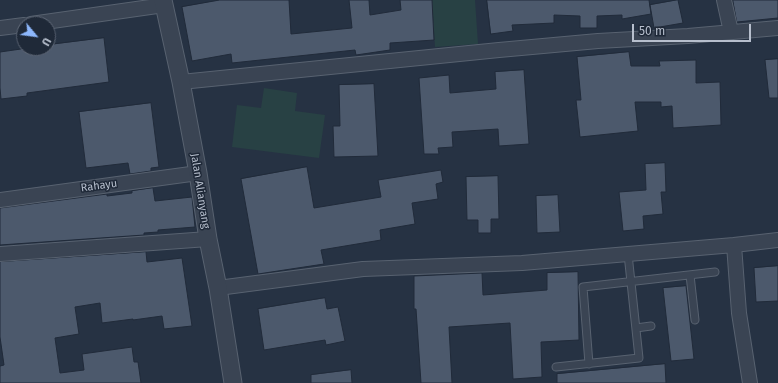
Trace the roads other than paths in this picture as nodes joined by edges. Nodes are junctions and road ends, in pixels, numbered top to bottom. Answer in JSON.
{"nodes":[{"id":1,"x":724,"y":0,"type":"edge"},
{"id":2,"x":163,"y":3,"type":"edge"},
{"id":3,"x":56,"y":20,"type":"edge"},
{"id":4,"x":16,"y":26,"type":"edge"},
{"id":5,"x":0,"y":28,"type":"edge"},
{"id":6,"x":778,"y":28,"type":"edge"},
{"id":7,"x":731,"y":32,"type":"junction"},
{"id":8,"x":181,"y":82,"type":"junction"},
{"id":9,"x":198,"y":173,"type":"junction"},
{"id":10,"x":0,"y":200,"type":"edge"},
{"id":11,"x":208,"y":239,"type":"junction"},
{"id":12,"x":778,"y":240,"type":"edge"},
{"id":13,"x":734,"y":245,"type":"junction"},
{"id":14,"x":0,"y":254,"type":"edge"},
{"id":15,"x":628,"y":254,"type":"junction"},
{"id":16,"x":715,"y":272,"type":"dead end"},
{"id":17,"x":690,"y":275,"type":"junction"},
{"id":18,"x":631,"y":282,"type":"junction"},
{"id":19,"x":218,"y":288,"type":"junction"},
{"id":20,"x":695,"y":320,"type":"dead end"},
{"id":21,"x":651,"y":326,"type":"dead end"},
{"id":22,"x":636,"y":328,"type":"junction"},
{"id":23,"x":589,"y":364,"type":"junction"},
{"id":24,"x":556,"y":367,"type":"dead end"},
{"id":25,"x":233,"y":383,"type":"edge"},
{"id":26,"x":750,"y":383,"type":"edge"}],
"edges":[{"from":1,"to":7,"type":"street"},
{"from":2,"to":3,"type":"street"},
{"from":2,"to":8,"type":"street","name":"Jalan Alianyang"},
{"from":4,"to":5,"type":"street"},
{"from":6,"to":7,"type":"street"},
{"from":7,"to":8,"type":"street"},
{"from":8,"to":9,"type":"street","name":"Jalan Alianyang"},
{"from":9,"to":10,"type":"street","name":"Rahayu"},
{"from":9,"to":11,"type":"street","name":"Jalan Alianyang"},
{"from":11,"to":14,"type":"street"},
{"from":11,"to":19,"type":"street","name":"Jalan Alianyang"},
{"from":12,"to":13,"type":"street"},
{"from":13,"to":15,"type":"street"},
{"from":13,"to":26,"type":"street"},
{"from":15,"to":18,"type":"lane"},
{"from":15,"to":19,"type":"street"},
{"from":16,"to":17,"type":"lane"},
{"from":17,"to":18,"type":"lane"},
{"from":17,"to":20,"type":"lane"},
{"from":18,"to":22,"type":"lane"},
{"from":18,"to":23,"type":"lane"},
{"from":19,"to":25,"type":"street","name":"Jalan Alianyang"},
{"from":21,"to":22,"type":"lane"},
{"from":22,"to":23,"type":"lane"},
{"from":23,"to":24,"type":"lane"}]}
